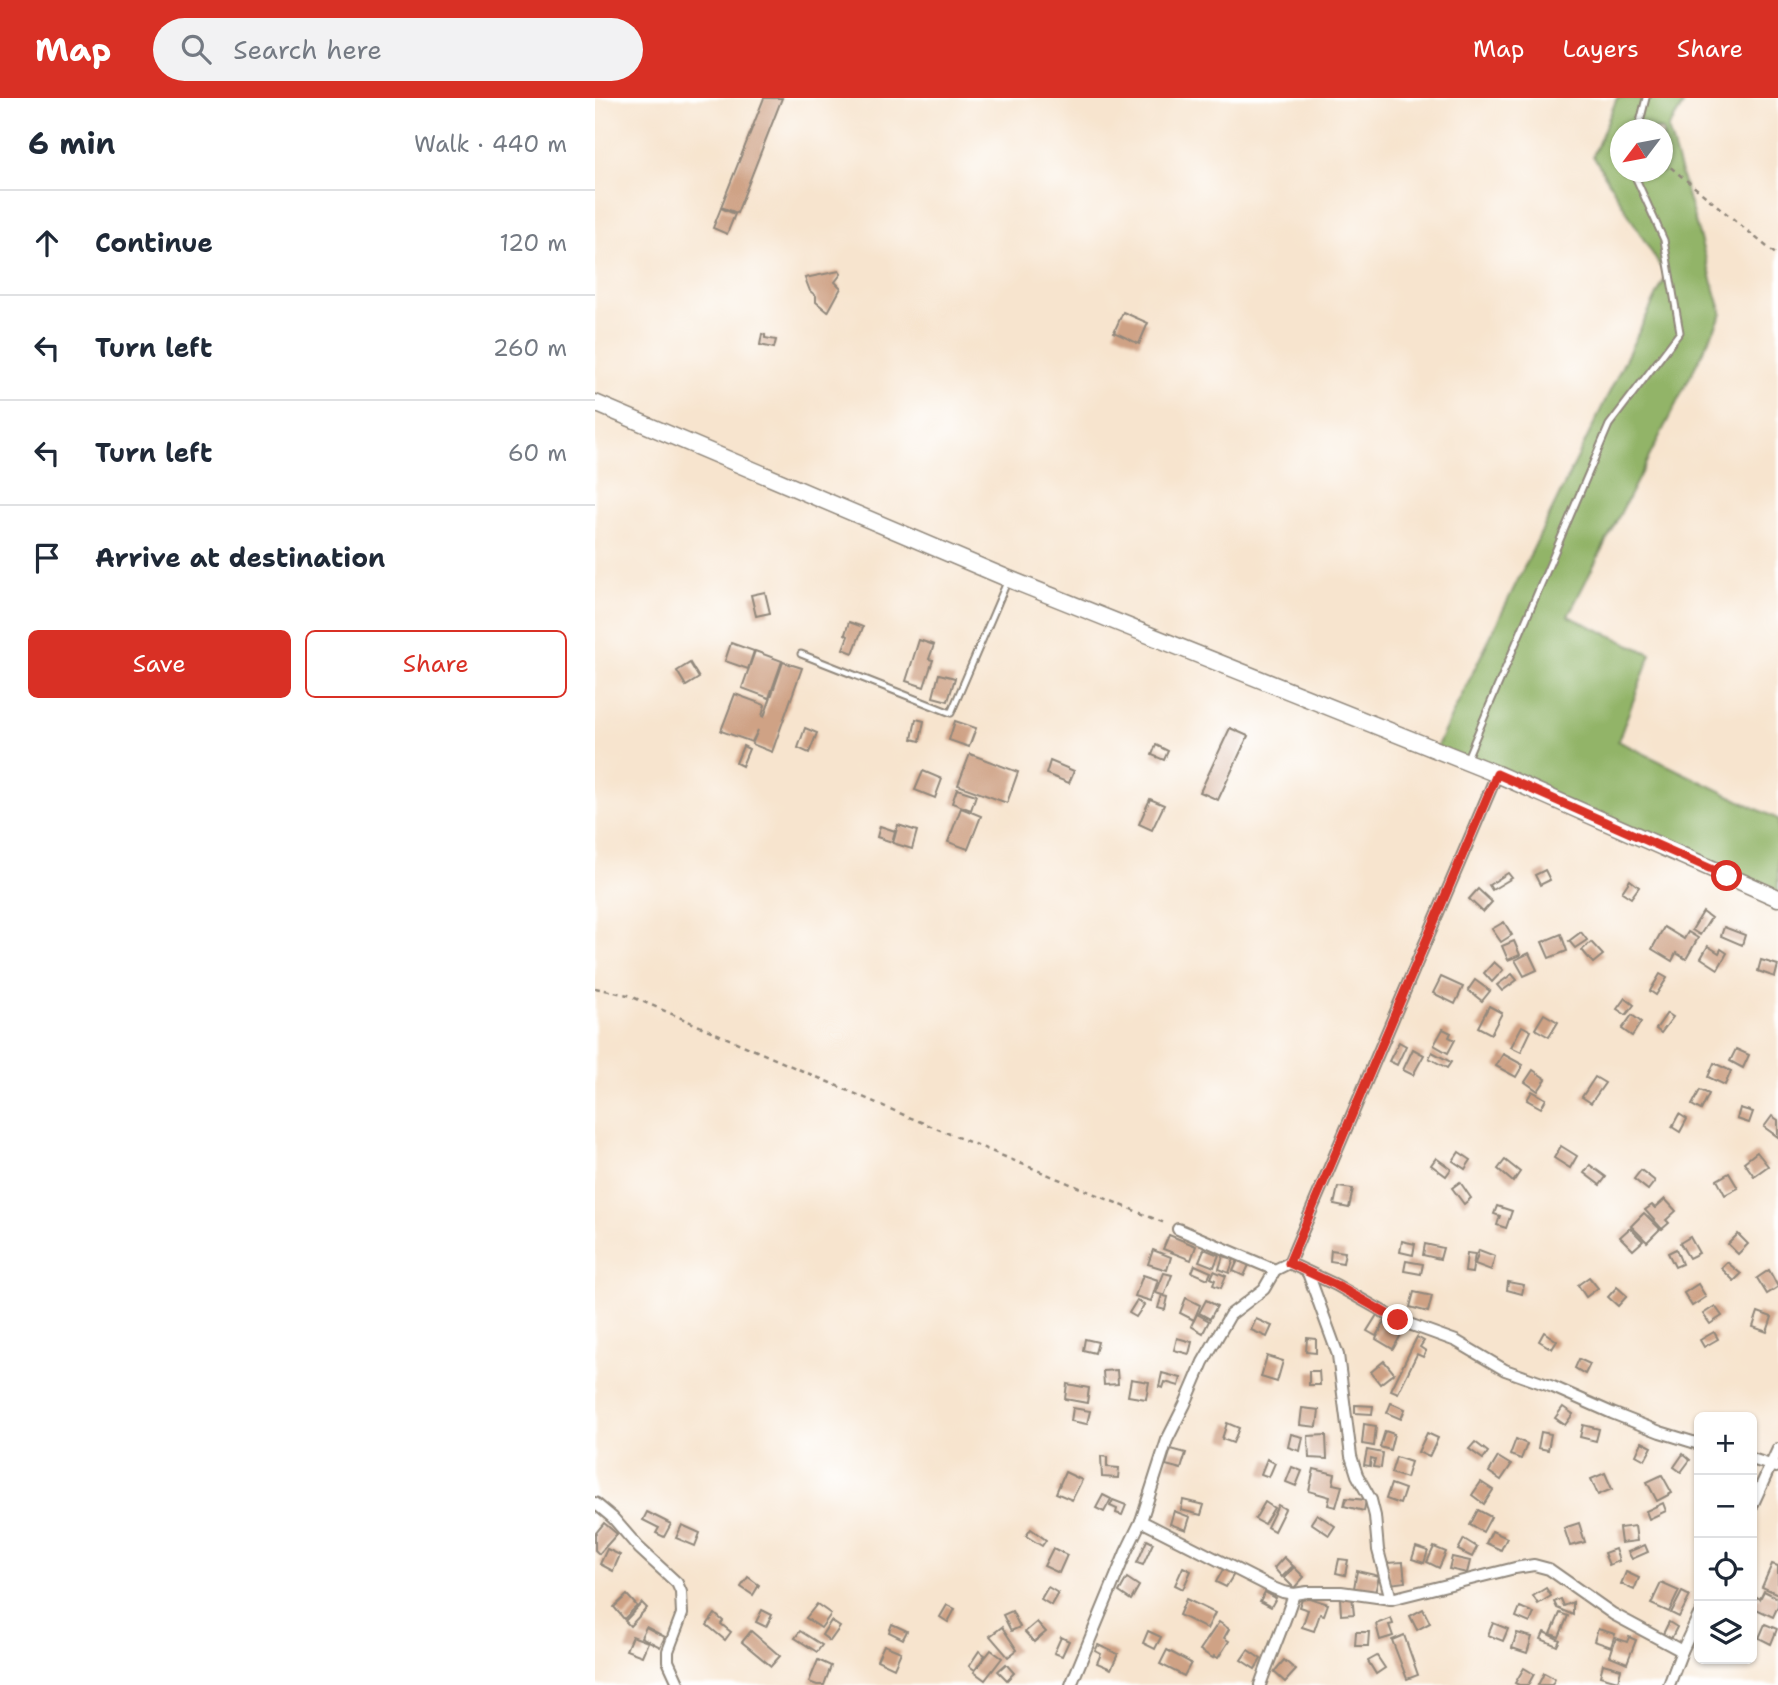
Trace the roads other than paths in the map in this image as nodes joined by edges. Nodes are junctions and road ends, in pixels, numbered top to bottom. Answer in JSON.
{"nodes":[{"id":1,"x":1646,"y":98,"type":"edge"},
{"id":2,"x":1641,"y":119,"type":"edge"},
{"id":3,"x":1638,"y":182,"type":"edge"},
{"id":4,"x":595,"y":403,"type":"edge"},
{"id":5,"x":1009,"y":579,"type":"junction"},
{"id":6,"x":801,"y":654,"type":"dead end"},
{"id":7,"x":1466,"y":761,"type":"junction"},
{"id":8,"x":1497,"y":774,"type":"junction"},
{"id":9,"x":1778,"y":898,"type":"edge"},
{"id":10,"x":1178,"y":1229,"type":"road end"},
{"id":11,"x":1289,"y":1263,"type":"junction"},
{"id":12,"x":1275,"y":1270,"type":"junction"},
{"id":13,"x":1308,"y":1273,"type":"junction"},
{"id":14,"x":1694,"y":1442,"type":"edge"},
{"id":15,"x":1778,"y":1448,"type":"edge"},
{"id":16,"x":1757,"y":1461,"type":"edge"},
{"id":17,"x":1775,"y":1467,"type":"edge"},
{"id":18,"x":1757,"y":1498,"type":"edge"},
{"id":19,"x":595,"y":1503,"type":"edge"},
{"id":20,"x":1140,"y":1521,"type":"junction"},
{"id":21,"x":1294,"y":1594,"type":"junction"},
{"id":22,"x":1391,"y":1599,"type":"junction"},
{"id":23,"x":1694,"y":1626,"type":"edge"},
{"id":24,"x":1682,"y":1651,"type":"junction"},
{"id":25,"x":679,"y":1685,"type":"edge"},
{"id":26,"x":1071,"y":1685,"type":"edge"},
{"id":27,"x":1260,"y":1685,"type":"edge"},
{"id":28,"x":1669,"y":1685,"type":"edge"}],
"edges":[{"from":1,"to":2,"type":"lane"},
{"from":3,"to":7,"type":"lane"},
{"from":4,"to":5,"type":"main road"},
{"from":5,"to":6,"type":"lane"},
{"from":5,"to":7,"type":"main road"},
{"from":7,"to":8,"type":"main road"},
{"from":8,"to":9,"type":"main road"},
{"from":8,"to":11,"type":"street"},
{"from":10,"to":12,"type":"street"},
{"from":11,"to":12,"type":"street"},
{"from":11,"to":13,"type":"street"},
{"from":12,"to":20,"type":"street"},
{"from":13,"to":14,"type":"street"},
{"from":13,"to":22,"type":"street"},
{"from":15,"to":17,"type":"street"},
{"from":16,"to":17,"type":"street"},
{"from":17,"to":18,"type":"street"},
{"from":19,"to":25,"type":"street"},
{"from":20,"to":21,"type":"street"},
{"from":20,"to":26,"type":"street"},
{"from":21,"to":22,"type":"street"},
{"from":21,"to":27,"type":"street"},
{"from":22,"to":24,"type":"street"},
{"from":23,"to":24,"type":"street"},
{"from":24,"to":28,"type":"street"}]}
